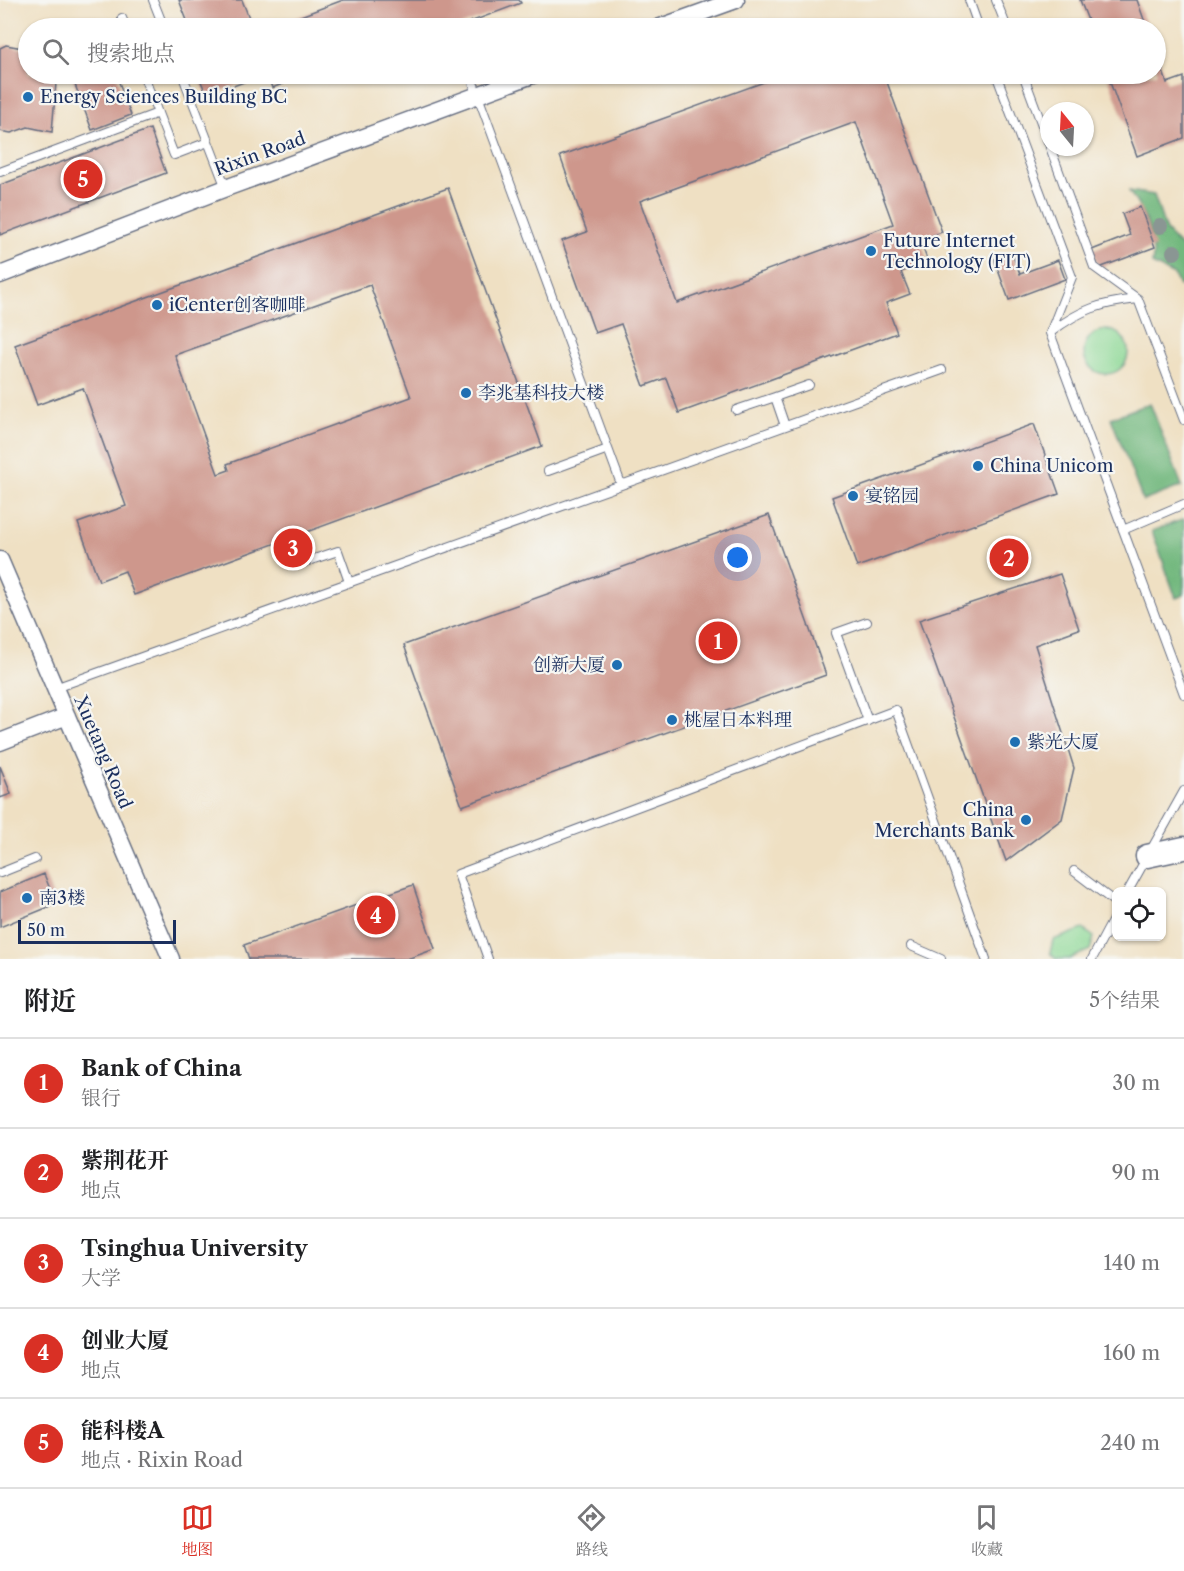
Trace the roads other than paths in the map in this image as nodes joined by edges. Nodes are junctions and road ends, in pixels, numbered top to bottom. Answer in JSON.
{"nodes":[{"id":1,"x":153,"y":0,"type":"edge"},
{"id":2,"x":736,"y":0,"type":"edge"},
{"id":3,"x":969,"y":0,"type":"edge"},
{"id":4,"x":996,"y":0,"type":"edge"},
{"id":5,"x":160,"y":18,"type":"edge"},
{"id":6,"x":686,"y":18,"type":"edge"},
{"id":7,"x":975,"y":18,"type":"edge"},
{"id":8,"x":1003,"y":18,"type":"edge"},
{"id":9,"x":147,"y":84,"type":"edge"},
{"id":10,"x":186,"y":84,"type":"edge"},
{"id":11,"x":473,"y":84,"type":"edge"},
{"id":12,"x":507,"y":84,"type":"edge"},
{"id":13,"x":1000,"y":84,"type":"edge"},
{"id":14,"x":1027,"y":84,"type":"edge"},
{"id":15,"x":476,"y":95,"type":"junction"},
{"id":16,"x":158,"y":112,"type":"junction"},
{"id":17,"x":1040,"y":119,"type":"edge"},
{"id":18,"x":208,"y":142,"type":"junction"},
{"id":19,"x":1054,"y":156,"type":"edge"},
{"id":20,"x":0,"y":172,"type":"edge"},
{"id":21,"x":226,"y":188,"type":"junction"},
{"id":22,"x":0,"y":275,"type":"edge"},
{"id":23,"x":1138,"y":299,"type":"junction"},
{"id":24,"x":1050,"y":333,"type":"junction"},
{"id":25,"x":942,"y":370,"type":"dead end"},
{"id":26,"x":809,"y":385,"type":"dead end"},
{"id":27,"x":775,"y":397,"type":"junction"},
{"id":28,"x":736,"y":410,"type":"dead end"},
{"id":29,"x":1184,"y":420,"type":"edge"},
{"id":30,"x":785,"y":426,"type":"junction"},
{"id":31,"x":608,"y":449,"type":"junction"},
{"id":32,"x":548,"y":471,"type":"dead end"},
{"id":33,"x":621,"y":484,"type":"junction"},
{"id":34,"x":1184,"y":504,"type":"edge"},
{"id":35,"x":1123,"y":531,"type":"junction"},
{"id":36,"x":0,"y":560,"type":"edge"},
{"id":37,"x":302,"y":563,"type":"dead end"},
{"id":38,"x":349,"y":582,"type":"junction"},
{"id":39,"x":867,"y":621,"type":"dead end"},
{"id":40,"x":55,"y":688,"type":"junction"},
{"id":41,"x":1184,"y":694,"type":"edge"},
{"id":42,"x":67,"y":716,"type":"junction"},
{"id":43,"x":868,"y":721,"type":"junction"},
{"id":44,"x":0,"y":742,"type":"edge"},
{"id":45,"x":1184,"y":791,"type":"edge"},
{"id":46,"x":1184,"y":848,"type":"edge"},
{"id":47,"x":1147,"y":856,"type":"junction"},
{"id":48,"x":35,"y":859,"type":"dead end"},
{"id":49,"x":1074,"y":871,"type":"dead end"},
{"id":50,"x":0,"y":873,"type":"edge"},
{"id":51,"x":1130,"y":887,"type":"edge"},
{"id":52,"x":1112,"y":900,"type":"edge"},
{"id":53,"x":1112,"y":922,"type":"edge"},
{"id":54,"x":911,"y":946,"type":"dead end"},
{"id":55,"x":171,"y":959,"type":"edge"},
{"id":56,"x":488,"y":959,"type":"edge"},
{"id":57,"x":941,"y":959,"type":"edge"},
{"id":58,"x":986,"y":959,"type":"edge"},
{"id":59,"x":1092,"y":959,"type":"edge"}],
"edges":[{"from":1,"to":5,"type":"lane"},
{"from":2,"to":6,"type":"street"},
{"from":3,"to":7,"type":"lane"},
{"from":4,"to":8,"type":"lane"},
{"from":9,"to":16,"type":"lane"},
{"from":10,"to":18,"type":"lane"},
{"from":11,"to":15,"type":"lane"},
{"from":12,"to":15,"type":"street","name":"Rixin Road"},
{"from":13,"to":24,"type":"lane"},
{"from":14,"to":17,"type":"lane"},
{"from":15,"to":21,"type":"street","name":"Rixin Road"},
{"from":15,"to":31,"type":"lane"},
{"from":16,"to":18,"type":"lane"},
{"from":16,"to":20,"type":"lane"},
{"from":18,"to":21,"type":"lane"},
{"from":19,"to":23,"type":"lane"},
{"from":21,"to":22,"type":"street","name":"Rixin Road"},
{"from":23,"to":24,"type":"lane"},
{"from":23,"to":29,"type":"lane"},
{"from":24,"to":35,"type":"lane"},
{"from":25,"to":30,"type":"lane"},
{"from":26,"to":27,"type":"lane"},
{"from":27,"to":28,"type":"lane"},
{"from":27,"to":30,"type":"lane"},
{"from":30,"to":33,"type":"lane"},
{"from":31,"to":32,"type":"lane"},
{"from":31,"to":33,"type":"lane"},
{"from":33,"to":38,"type":"lane"},
{"from":34,"to":35,"type":"lane"},
{"from":35,"to":41,"type":"lane"},
{"from":36,"to":40,"type":"street","name":"Xuetang Road"},
{"from":37,"to":38,"type":"lane"},
{"from":38,"to":40,"type":"lane"},
{"from":39,"to":43,"type":"lane"},
{"from":40,"to":42,"type":"street","name":"Xuetang Road"},
{"from":42,"to":44,"type":"street"},
{"from":42,"to":55,"type":"street","name":"Xuetang Road"},
{"from":43,"to":56,"type":"lane"},
{"from":43,"to":58,"type":"lane"},
{"from":45,"to":47,"type":"lane"},
{"from":46,"to":47,"type":"main road"},
{"from":47,"to":51,"type":"lane"},
{"from":48,"to":50,"type":"lane"},
{"from":49,"to":52,"type":"lane"},
{"from":53,"to":59,"type":"lane"},
{"from":54,"to":57,"type":"lane"}]}
